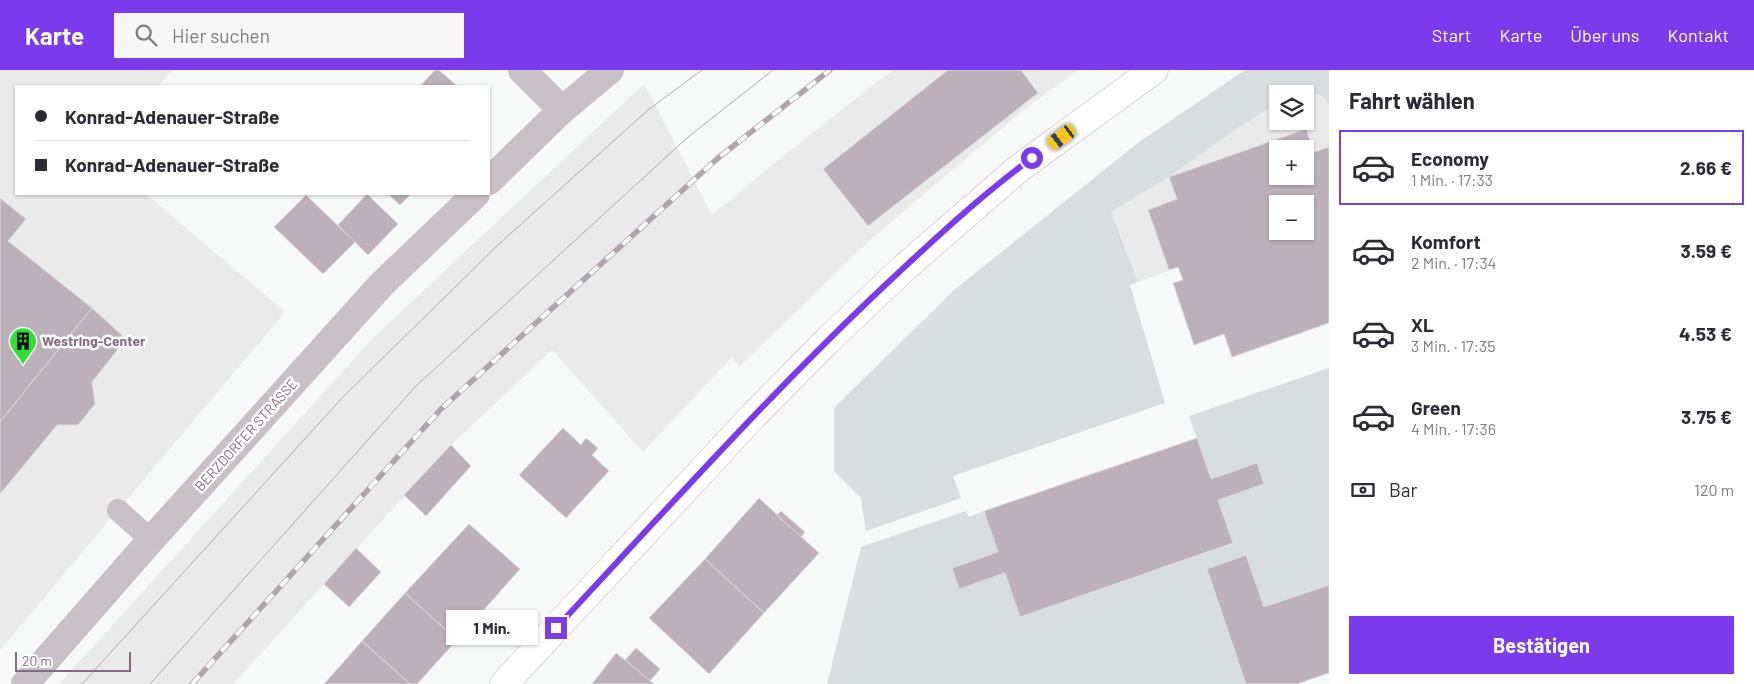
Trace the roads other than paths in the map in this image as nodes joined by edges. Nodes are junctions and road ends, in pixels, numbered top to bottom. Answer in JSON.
{"nodes":[{"id":1,"x":522,"y":70,"type":"edge"},
{"id":2,"x":610,"y":70,"type":"edge"},
{"id":3,"x":1154,"y":70,"type":"edge"},
{"id":4,"x":562,"y":110,"type":"junction"},
{"id":5,"x":490,"y":180,"type":"edge"},
{"id":6,"x":475,"y":195,"type":"edge"},
{"id":7,"x":118,"y":510,"type":"dead end"},
{"id":8,"x":151,"y":540,"type":"junction"},
{"id":9,"x":25,"y":684,"type":"edge"},
{"id":10,"x":504,"y":684,"type":"edge"}],
"edges":[{"from":1,"to":4,"type":"street"},
{"from":2,"to":4,"type":"street"},
{"from":3,"to":10,"type":"main road"},
{"from":4,"to":5,"type":"street"},
{"from":6,"to":8,"type":"street","name":"BERZDORFER STRASSE"},
{"from":7,"to":8,"type":"lane"},
{"from":8,"to":9,"type":"street","name":"BERZDORFER STRASSE"}]}
